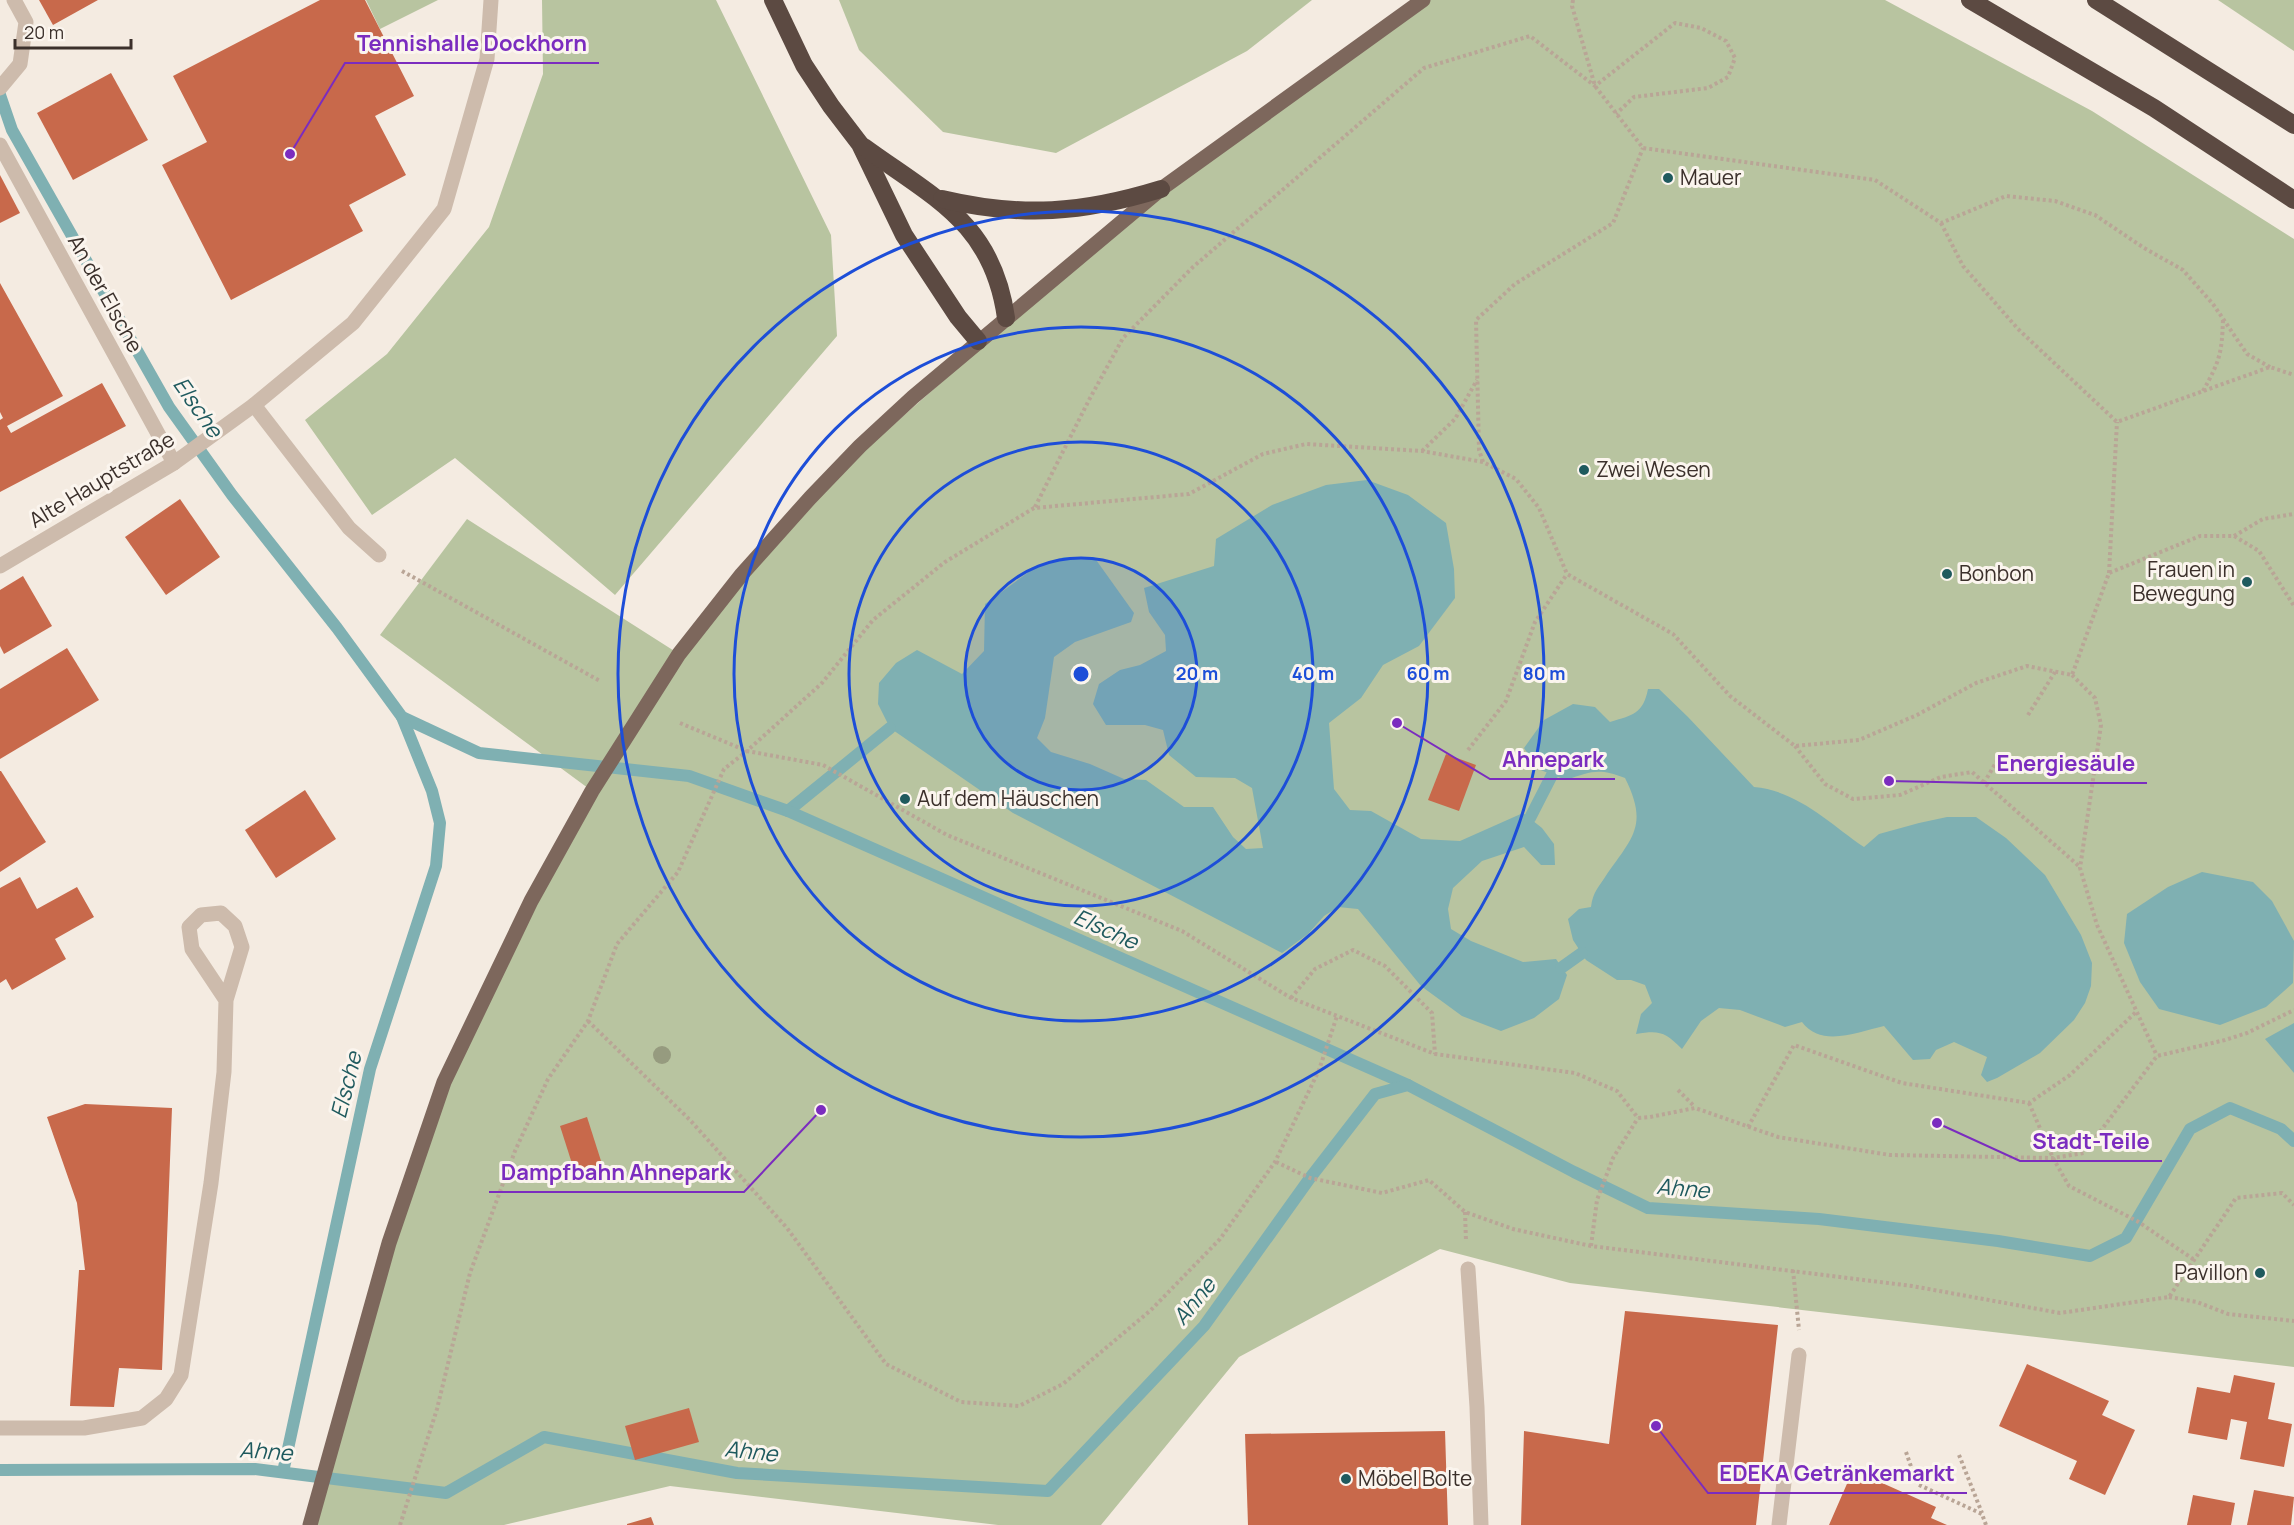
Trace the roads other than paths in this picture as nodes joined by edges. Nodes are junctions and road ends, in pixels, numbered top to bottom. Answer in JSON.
{"nodes":[{"id":1,"x":14,"y":0,"type":"edge"},
{"id":2,"x":491,"y":0,"type":"edge"},
{"id":3,"x":773,"y":0,"type":"edge"},
{"id":4,"x":1423,"y":0,"type":"edge"},
{"id":5,"x":1970,"y":0,"type":"edge"},
{"id":6,"x":2096,"y":0,"type":"edge"},
{"id":7,"x":0,"y":88,"type":"edge"},
{"id":8,"x":2294,"y":124,"type":"edge"},
{"id":9,"x":860,"y":144,"type":"junction"},
{"id":10,"x":0,"y":145,"type":"edge"},
{"id":11,"x":1161,"y":189,"type":"junction"},
{"id":12,"x":933,"y":197,"type":"junction"},
{"id":13,"x":2294,"y":200,"type":"edge"},
{"id":14,"x":1006,"y":318,"type":"junction"},
{"id":15,"x":978,"y":341,"type":"junction"},
{"id":16,"x":254,"y":405,"type":"junction"},
{"id":17,"x":174,"y":463,"type":"junction"},
{"id":18,"x":379,"y":555,"type":"road end"},
{"id":19,"x":0,"y":566,"type":"edge"},
{"id":20,"x":226,"y":1000,"type":"junction"},
{"id":21,"x":1468,"y":1269,"type":"dead end"},
{"id":22,"x":1799,"y":1355,"type":"dead end"},
{"id":23,"x":0,"y":1428,"type":"edge"},
{"id":24,"x":311,"y":1523,"type":"edge"},
{"id":25,"x":1481,"y":1525,"type":"edge"},
{"id":26,"x":1779,"y":1525,"type":"edge"}],
"edges":[{"from":1,"to":7,"type":"street"},
{"from":2,"to":16,"type":"street","name":"Alte Hauptstraße"},
{"from":3,"to":9,"type":"highway"},
{"from":4,"to":11,"type":"main road"},
{"from":5,"to":13,"type":"highway"},
{"from":6,"to":8,"type":"highway"},
{"from":9,"to":12,"type":"highway"},
{"from":9,"to":15,"type":"highway"},
{"from":10,"to":17,"type":"street","name":"An der Elsche"},
{"from":11,"to":12,"type":"highway"},
{"from":11,"to":14,"type":"main road"},
{"from":12,"to":14,"type":"highway"},
{"from":14,"to":15,"type":"main road"},
{"from":15,"to":24,"type":"main road"},
{"from":16,"to":17,"type":"street","name":"Alte Hauptstraße"},
{"from":16,"to":18,"type":"street"},
{"from":17,"to":19,"type":"street","name":"Alte Hauptstraße"},
{"from":20,"to":20,"type":"street"},
{"from":20,"to":23,"type":"street"},
{"from":21,"to":25,"type":"street"},
{"from":22,"to":26,"type":"street"}]}
